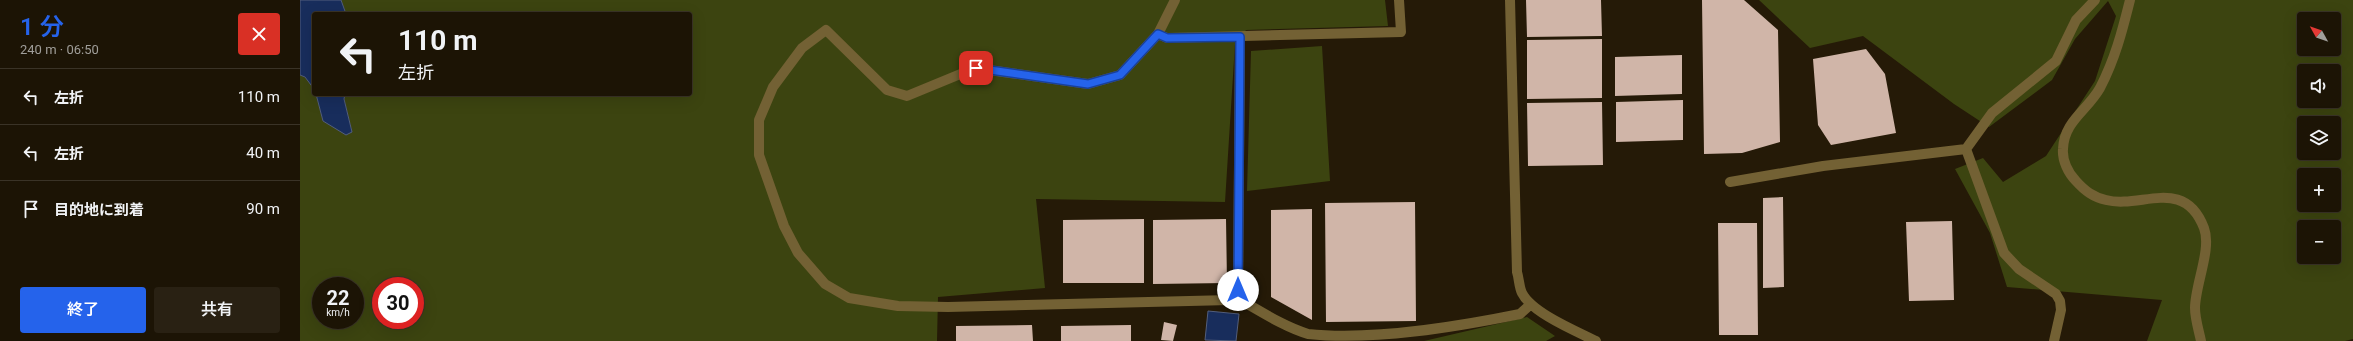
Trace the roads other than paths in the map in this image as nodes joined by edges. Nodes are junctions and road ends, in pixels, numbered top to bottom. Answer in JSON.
{"nodes":[{"id":1,"x":1175,"y":0,"type":"edge"},
{"id":2,"x":1399,"y":0,"type":"edge"},
{"id":3,"x":1510,"y":0,"type":"edge"},
{"id":4,"x":2095,"y":0,"type":"edge"},
{"id":5,"x":2130,"y":0,"type":"edge"},
{"id":6,"x":1158,"y":34,"type":"junction"},
{"id":7,"x":1240,"y":37,"type":"junction"},
{"id":8,"x":1966,"y":148,"type":"junction"},
{"id":9,"x":1730,"y":182,"type":"dead end"},
{"id":10,"x":1235,"y":297,"type":"junction"},
{"id":11,"x":1531,"y":304,"type":"junction"},
{"id":12,"x":1596,"y":341,"type":"edge"},
{"id":13,"x":2054,"y":341,"type":"edge"},
{"id":14,"x":2201,"y":341,"type":"edge"}],
"edges":[{"from":1,"to":6,"type":"street"},
{"from":2,"to":7,"type":"street"},
{"from":3,"to":11,"type":"street"},
{"from":4,"to":8,"type":"street"},
{"from":5,"to":14,"type":"street"},
{"from":6,"to":7,"type":"street"},
{"from":6,"to":10,"type":"street"},
{"from":7,"to":10,"type":"street"},
{"from":8,"to":9,"type":"street"},
{"from":8,"to":13,"type":"street"},
{"from":10,"to":11,"type":"street"},
{"from":11,"to":12,"type":"street"}]}
